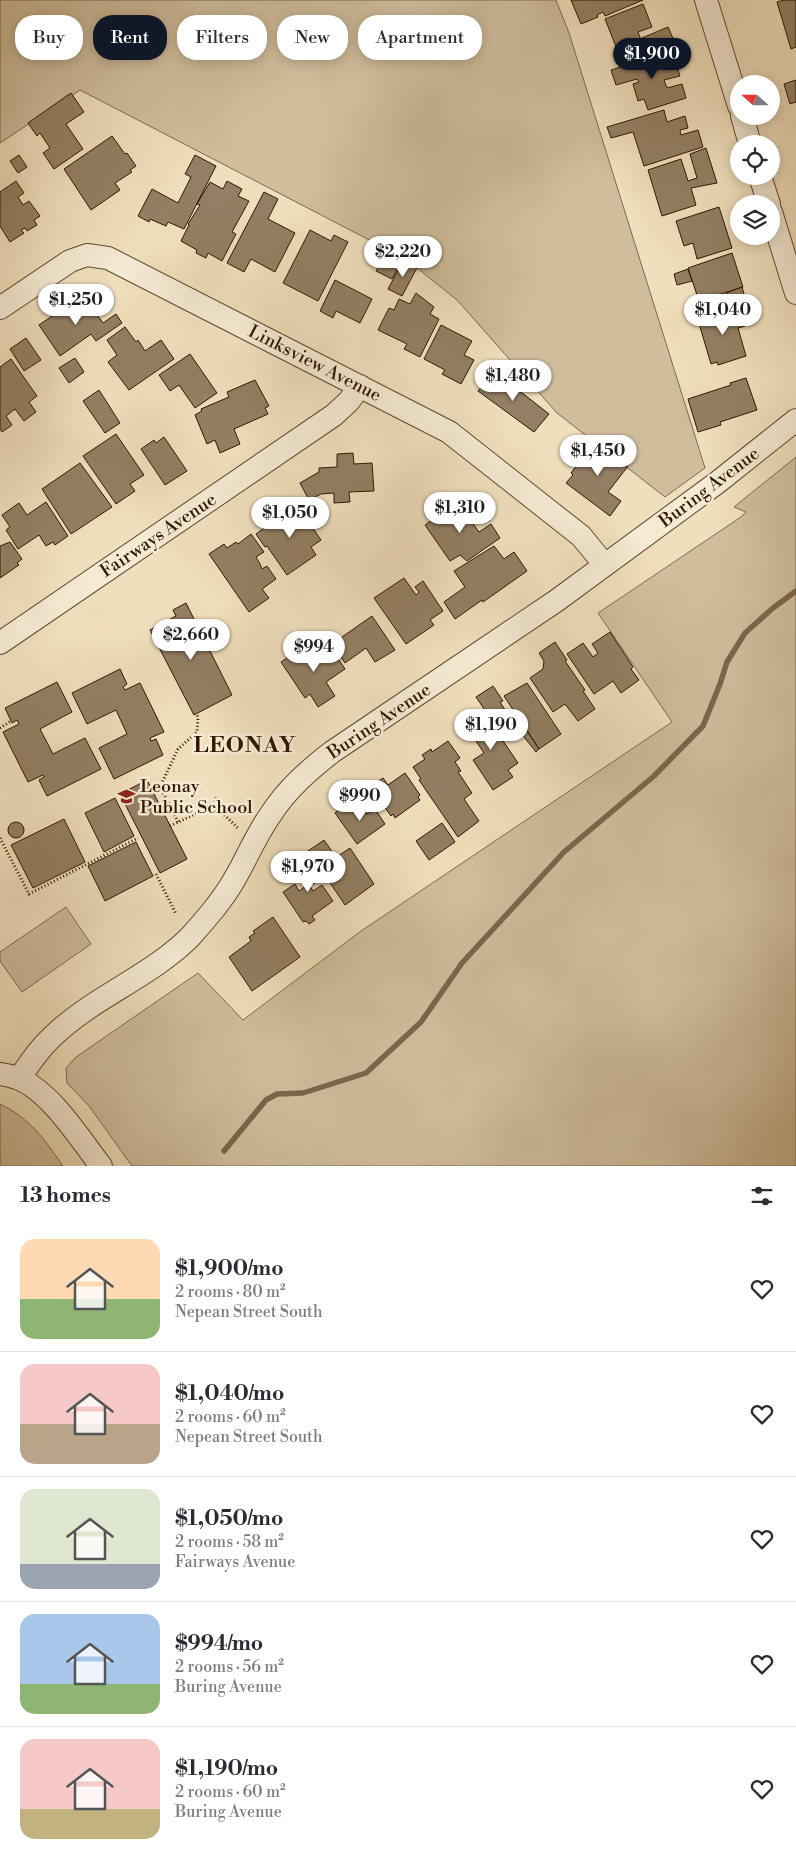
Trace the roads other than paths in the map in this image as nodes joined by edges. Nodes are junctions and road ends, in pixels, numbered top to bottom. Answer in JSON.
{"nodes":[{"id":1,"x":706,"y":0,"type":"edge"},
{"id":2,"x":730,"y":77,"type":"edge"},
{"id":3,"x":780,"y":241,"type":"edge"},
{"id":4,"x":796,"y":292,"type":"edge"},
{"id":5,"x":0,"y":308,"type":"edge"},
{"id":6,"x":360,"y":386,"type":"junction"},
{"id":7,"x":796,"y":420,"type":"edge"},
{"id":8,"x":604,"y":564,"type":"junction"},
{"id":9,"x":0,"y":643,"type":"edge"},
{"id":10,"x":10,"y":1076,"type":"edge"},
{"id":11,"x":101,"y":1166,"type":"edge"}],
"edges":[{"from":1,"to":2,"type":"street"},
{"from":3,"to":4,"type":"street"},
{"from":5,"to":6,"type":"street","name":"Linksview Avenue"},
{"from":6,"to":8,"type":"street","name":"Linksview Avenue"},
{"from":6,"to":9,"type":"street","name":"Fairways Avenue"},
{"from":7,"to":8,"type":"street","name":"Buring Avenue"},
{"from":8,"to":10,"type":"street","name":"Buring Avenue"},
{"from":10,"to":11,"type":"street"}]}
